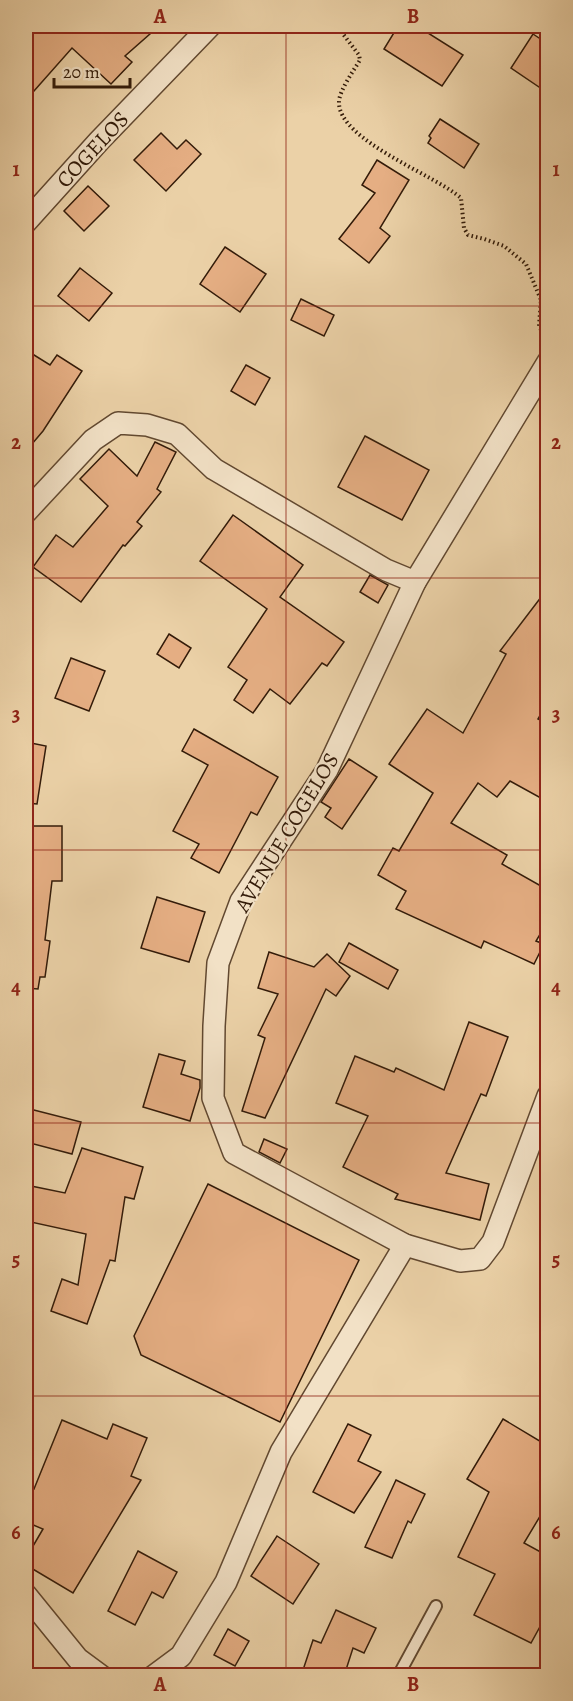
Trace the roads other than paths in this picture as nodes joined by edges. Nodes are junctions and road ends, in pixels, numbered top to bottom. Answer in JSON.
{"nodes":[{"id":1,"x":210,"y":26,"type":"edge"},
{"id":2,"x":26,"y":222,"type":"edge"},
{"id":3,"x":548,"y":362,"type":"edge"},
{"id":4,"x":26,"y":512,"type":"edge"},
{"id":5,"x":415,"y":582,"type":"junction"},
{"id":6,"x":548,"y":1096,"type":"edge"},
{"id":7,"x":405,"y":1245,"type":"junction"},
{"id":8,"x":26,"y":1595,"type":"edge"},
{"id":9,"x":436,"y":1606,"type":"dead end"},
{"id":10,"x":101,"y":1676,"type":"edge"},
{"id":11,"x":154,"y":1676,"type":"edge"},
{"id":12,"x":398,"y":1676,"type":"edge"}],
"edges":[{"from":1,"to":2,"type":"street","name":"COGELOS"},
{"from":3,"to":5,"type":"street","name":"AVENUE COGELOS"},
{"from":4,"to":5,"type":"street"},
{"from":5,"to":7,"type":"street","name":"AVENUE COGELOS"},
{"from":6,"to":7,"type":"street","name":"AVENUE COGELOS"},
{"from":7,"to":11,"type":"street"},
{"from":8,"to":10,"type":"street"},
{"from":9,"to":12,"type":"lane"}]}
